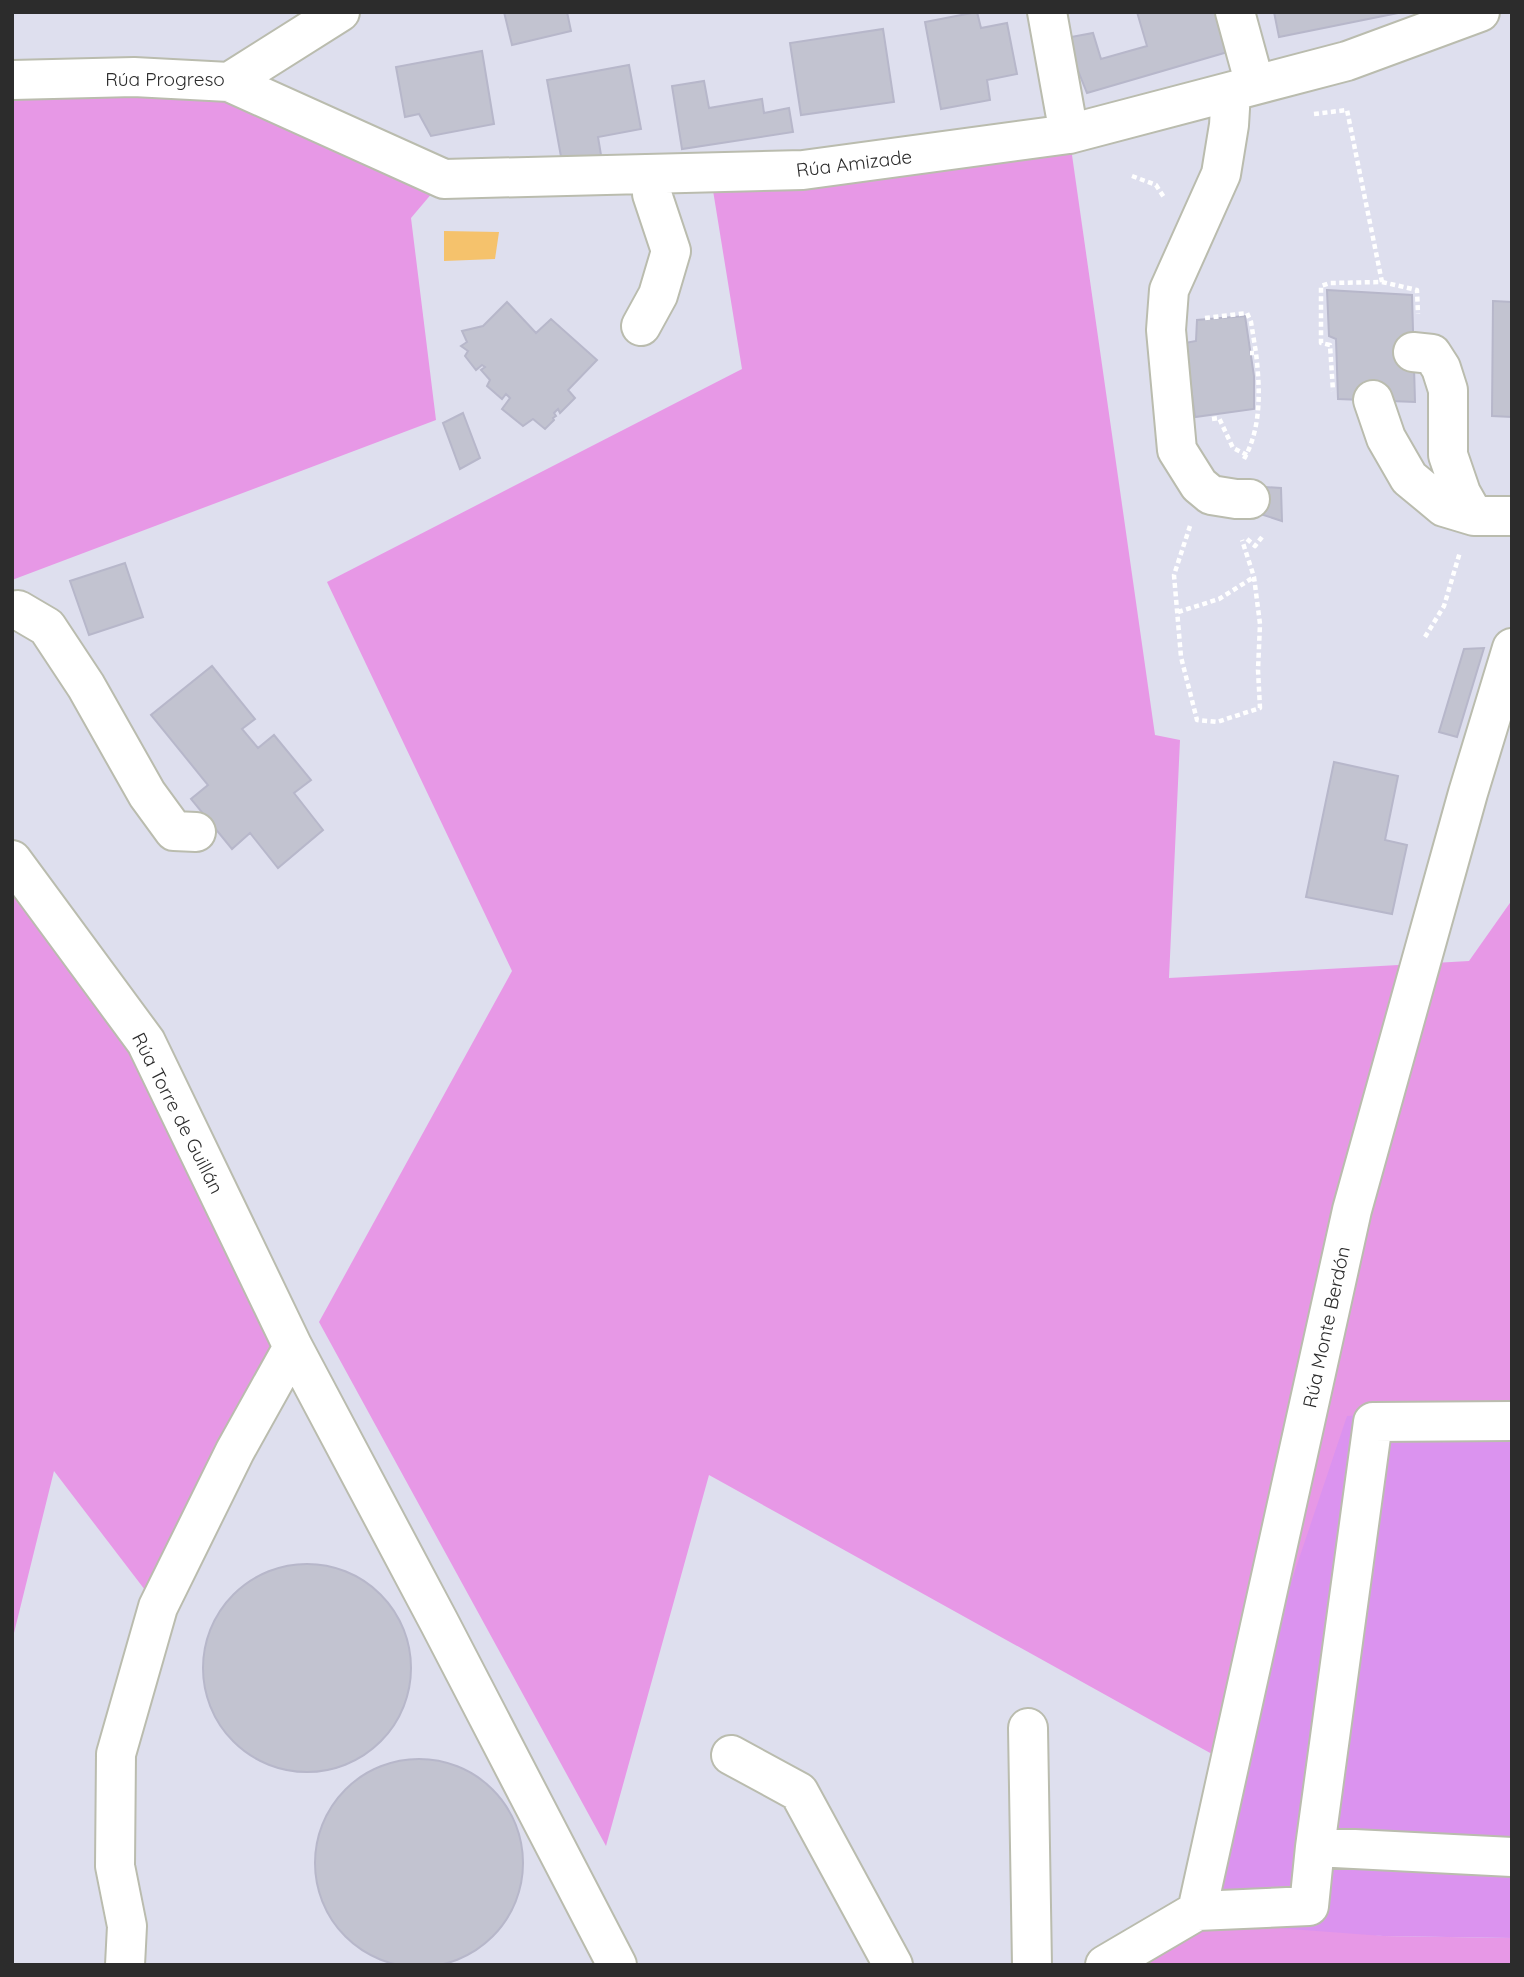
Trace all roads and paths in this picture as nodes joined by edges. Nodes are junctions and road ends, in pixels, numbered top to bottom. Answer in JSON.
{"nodes":[{"id":1,"x":340,"y":12,"type":"edge"},
{"id":2,"x":1047,"y":12,"type":"edge"},
{"id":3,"x":1235,"y":12,"type":"edge"},
{"id":4,"x":1480,"y":12,"type":"edge"},
{"id":5,"x":12,"y":80,"type":"edge"},
{"id":6,"x":229,"y":82,"type":"junction"},
{"id":7,"x":1243,"y":88,"type":"junction"},
{"id":8,"x":1311,"y":114,"type":"dead end"},
{"id":9,"x":1069,"y":134,"type":"junction"},
{"id":10,"x":653,"y":174,"type":"junction"},
{"id":11,"x":1382,"y":282,"type":"junction"},
{"id":12,"x":1201,"y":318,"type":"dead end"},
{"id":13,"x":641,"y":326,"type":"dead end"},
{"id":14,"x":1417,"y":353,"type":"joint"},
{"id":15,"x":1190,"y":400,"type":"junction"},
{"id":16,"x":1374,"y":404,"type":"joint"},
{"id":17,"x":1247,"y":455,"type":"junction"},
{"id":18,"x":1234,"y":506,"type":"junction"},
{"id":19,"x":1474,"y":516,"type":"junction"},
{"id":20,"x":1512,"y":516,"type":"edge"},
{"id":21,"x":1254,"y":577,"type":"junction"},
{"id":22,"x":12,"y":611,"type":"edge"},
{"id":23,"x":1178,"y":612,"type":"junction"},
{"id":24,"x":1426,"y":637,"type":"dead end"},
{"id":25,"x":1512,"y":648,"type":"edge"},
{"id":26,"x":196,"y":832,"type":"dead end"},
{"id":27,"x":12,"y":860,"type":"edge"},
{"id":28,"x":293,"y":1348,"type":"junction"},
{"id":29,"x":1512,"y":1421,"type":"edge"},
{"id":30,"x":1028,"y":1728,"type":"dead end"},
{"id":31,"x":731,"y":1755,"type":"dead end"},
{"id":32,"x":1315,"y":1847,"type":"junction"},
{"id":33,"x":1512,"y":1857,"type":"edge"},
{"id":34,"x":1197,"y":1911,"type":"junction"},
{"id":35,"x":125,"y":1965,"type":"edge"},
{"id":36,"x":617,"y":1965,"type":"edge"},
{"id":37,"x":893,"y":1965,"type":"edge"},
{"id":38,"x":1032,"y":1965,"type":"edge"},
{"id":39,"x":1105,"y":1965,"type":"edge"}],
"edges":[{"from":1,"to":6,"type":"street","name":"Rúa Progreso"},
{"from":2,"to":9,"type":"street"},
{"from":3,"to":7,"type":"street"},
{"from":4,"to":7,"type":"street","name":"Rúa Amizade"},
{"from":5,"to":6,"type":"street","name":"Rúa Progreso"},
{"from":6,"to":10,"type":"street","name":"Rúa Amizade"},
{"from":7,"to":9,"type":"street","name":"Rúa Amizade"},
{"from":7,"to":15,"type":"street"},
{"from":8,"to":11,"type":"path"},
{"from":9,"to":10,"type":"street","name":"Rúa Amizade"},
{"from":10,"to":13,"type":"street"},
{"from":11,"to":14,"type":"path"},
{"from":11,"to":16,"type":"path"},
{"from":12,"to":17,"type":"path"},
{"from":14,"to":19,"type":"street"},
{"from":15,"to":17,"type":"path"},
{"from":15,"to":18,"type":"street"},
{"from":16,"to":19,"type":"street"},
{"from":17,"to":18,"type":"path"},
{"from":18,"to":21,"type":"path"},
{"from":18,"to":23,"type":"path"},
{"from":19,"to":20,"type":"street"},
{"from":19,"to":24,"type":"path"},
{"from":21,"to":23,"type":"path"},
{"from":21,"to":23,"type":"path"},
{"from":22,"to":26,"type":"street"},
{"from":25,"to":34,"type":"street","name":"Rúa Monte Berdón"},
{"from":27,"to":28,"type":"street","name":"Rúa Torre de Guillán"},
{"from":28,"to":35,"type":"street"},
{"from":28,"to":36,"type":"street","name":"Rúa Torre de Guillán"},
{"from":29,"to":32,"type":"street"},
{"from":30,"to":38,"type":"street"},
{"from":31,"to":37,"type":"street"},
{"from":32,"to":33,"type":"street"},
{"from":32,"to":34,"type":"street"},
{"from":34,"to":39,"type":"street"}]}
